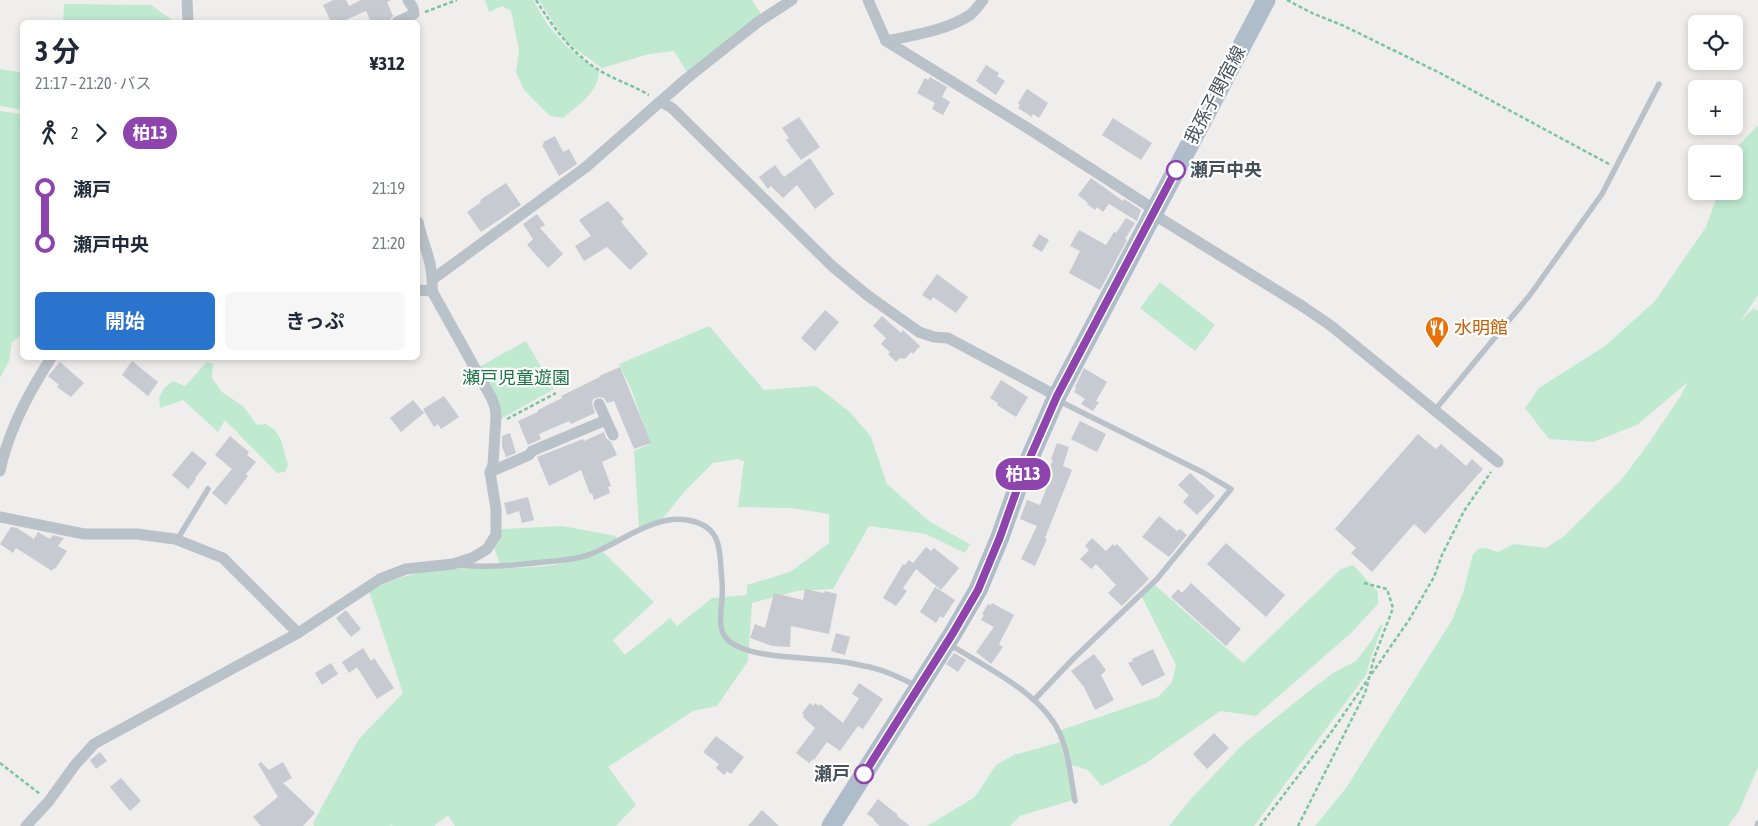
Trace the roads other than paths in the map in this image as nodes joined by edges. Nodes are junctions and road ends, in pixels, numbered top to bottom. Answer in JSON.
{"nodes":[{"id":1,"x":187,"y":0,"type":"edge"},
{"id":2,"x":408,"y":0,"type":"edge"},
{"id":3,"x":792,"y":0,"type":"edge"},
{"id":4,"x":868,"y":0,"type":"edge"},
{"id":5,"x":983,"y":0,"type":"edge"},
{"id":6,"x":1266,"y":0,"type":"edge"},
{"id":7,"x":188,"y":20,"type":"edge"},
{"id":8,"x":401,"y":20,"type":"edge"},
{"id":9,"x":886,"y":41,"type":"junction"},
{"id":10,"x":1659,"y":84,"type":"dead end"},
{"id":11,"x":661,"y":102,"type":"junction"},
{"id":12,"x":1154,"y":212,"type":"junction"},
{"id":13,"x":420,"y":228,"type":"edge"},
{"id":14,"x":433,"y":279,"type":"junction"},
{"id":15,"x":420,"y":290,"type":"edge"},
{"id":16,"x":432,"y":292,"type":"junction"},
{"id":17,"x":51,"y":360,"type":"edge"},
{"id":18,"x":1056,"y":397,"type":"junction"},
{"id":19,"x":599,"y":404,"type":"dead end"},
{"id":20,"x":1434,"y":411,"type":"junction"},
{"id":21,"x":606,"y":420,"type":"junction"},
{"id":22,"x":613,"y":435,"type":"dead end"},
{"id":23,"x":1498,"y":462,"type":"road end"},
{"id":24,"x":0,"y":471,"type":"edge"},
{"id":25,"x":490,"y":472,"type":"junction"},
{"id":26,"x":208,"y":489,"type":"dead end"},
{"id":27,"x":0,"y":517,"type":"edge"},
{"id":28,"x":180,"y":541,"type":"junction"},
{"id":29,"x":454,"y":564,"type":"junction"},
{"id":30,"x":298,"y":633,"type":"junction"},
{"id":31,"x":947,"y":643,"type":"junction"},
{"id":32,"x":918,"y":687,"type":"junction"},
{"id":33,"x":1034,"y":700,"type":"junction"},
{"id":34,"x":1075,"y":801,"type":"dead end"},
{"id":35,"x":26,"y":826,"type":"edge"},
{"id":36,"x":831,"y":826,"type":"edge"}],
"edges":[{"from":1,"to":7,"type":"street"},
{"from":2,"to":8,"type":"street"},
{"from":3,"to":11,"type":"street"},
{"from":4,"to":9,"type":"street"},
{"from":5,"to":9,"type":"street"},
{"from":6,"to":12,"type":"main road","name":"我孫子関宿線"},
{"from":9,"to":12,"type":"street"},
{"from":10,"to":20,"type":"lane"},
{"from":11,"to":14,"type":"street"},
{"from":11,"to":18,"type":"street"},
{"from":12,"to":18,"type":"main road","name":"我孫子関宿線"},
{"from":12,"to":20,"type":"street"},
{"from":13,"to":14,"type":"street"},
{"from":14,"to":16,"type":"street"},
{"from":15,"to":16,"type":"street"},
{"from":16,"to":25,"type":"street"},
{"from":17,"to":24,"type":"street"},
{"from":18,"to":31,"type":"main road","name":"我孫子関宿線"},
{"from":18,"to":33,"type":"lane"},
{"from":19,"to":21,"type":"street"},
{"from":20,"to":23,"type":"street"},
{"from":21,"to":22,"type":"street"},
{"from":21,"to":25,"type":"street"},
{"from":25,"to":29,"type":"street"},
{"from":26,"to":28,"type":"lane"},
{"from":27,"to":28,"type":"street"},
{"from":28,"to":30,"type":"street"},
{"from":29,"to":30,"type":"street"},
{"from":29,"to":32,"type":"lane"},
{"from":30,"to":35,"type":"street"},
{"from":31,"to":32,"type":"main road","name":"我孫子関宿線"},
{"from":31,"to":33,"type":"lane"},
{"from":32,"to":36,"type":"main road","name":"我孫子関宿線"},
{"from":33,"to":34,"type":"lane"}]}
